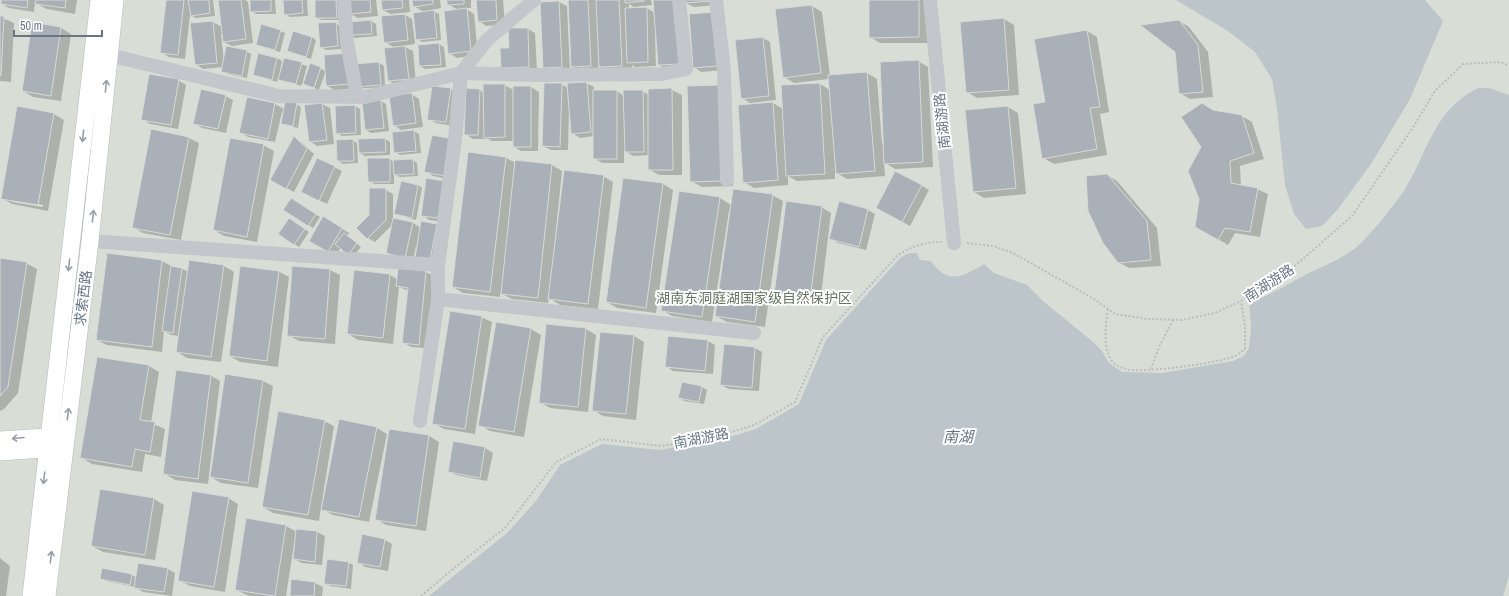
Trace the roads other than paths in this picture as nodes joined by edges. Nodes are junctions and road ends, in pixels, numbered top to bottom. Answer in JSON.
{"nodes":[{"id":1,"x":99,"y":0,"type":"edge"},
{"id":2,"x":115,"y":0,"type":"edge"},
{"id":3,"x":344,"y":0,"type":"edge"},
{"id":4,"x":533,"y":0,"type":"edge"},
{"id":5,"x":679,"y":0,"type":"edge"},
{"id":6,"x":716,"y":0,"type":"edge"},
{"id":7,"x":930,"y":0,"type":"edge"},
{"id":8,"x":109,"y":56,"type":"junction"},
{"id":9,"x":461,"y":73,"type":"junction"},
{"id":10,"x":357,"y":97,"type":"junction"},
{"id":11,"x":727,"y":180,"type":"dead end"},
{"id":12,"x":90,"y":241,"type":"junction"},
{"id":13,"x":954,"y":242,"type":"road end"},
{"id":14,"x":438,"y":265,"type":"junction"},
{"id":15,"x":438,"y":299,"type":"junction"},
{"id":16,"x":754,"y":334,"type":"dead end"},
{"id":17,"x":420,"y":421,"type":"dead end"},
{"id":18,"x":0,"y":440,"type":"edge"},
{"id":19,"x":56,"y":442,"type":"junction"},
{"id":20,"x":0,"y":452,"type":"edge"},
{"id":21,"x":31,"y":596,"type":"edge"},
{"id":22,"x":46,"y":596,"type":"edge"}],
"edges":[{"from":1,"to":19,"type":"main road","name":"求索西路","one_way":true},
{"from":2,"to":8,"type":"main road","name":"求索西路"},
{"from":3,"to":10,"type":"street"},
{"from":4,"to":9,"type":"street"},
{"from":5,"to":9,"type":"street"},
{"from":6,"to":11,"type":"street"},
{"from":7,"to":13,"type":"street","name":"南湖游路"},
{"from":8,"to":10,"type":"street"},
{"from":12,"to":8,"type":"main road","name":"求索西路","one_way":true},
{"from":9,"to":10,"type":"street"},
{"from":9,"to":14,"type":"street"},
{"from":12,"to":14,"type":"street"},
{"from":19,"to":12,"type":"main road","name":"求索西路","one_way":true},
{"from":14,"to":15,"type":"street"},
{"from":15,"to":16,"type":"street"},
{"from":15,"to":17,"type":"street"},
{"from":19,"to":18,"type":"main road","one_way":true},
{"from":19,"to":20,"type":"main road"},
{"from":19,"to":21,"type":"main road","name":"求索西路","one_way":true},
{"from":22,"to":19,"type":"main road","name":"求索西路","one_way":true}]}
